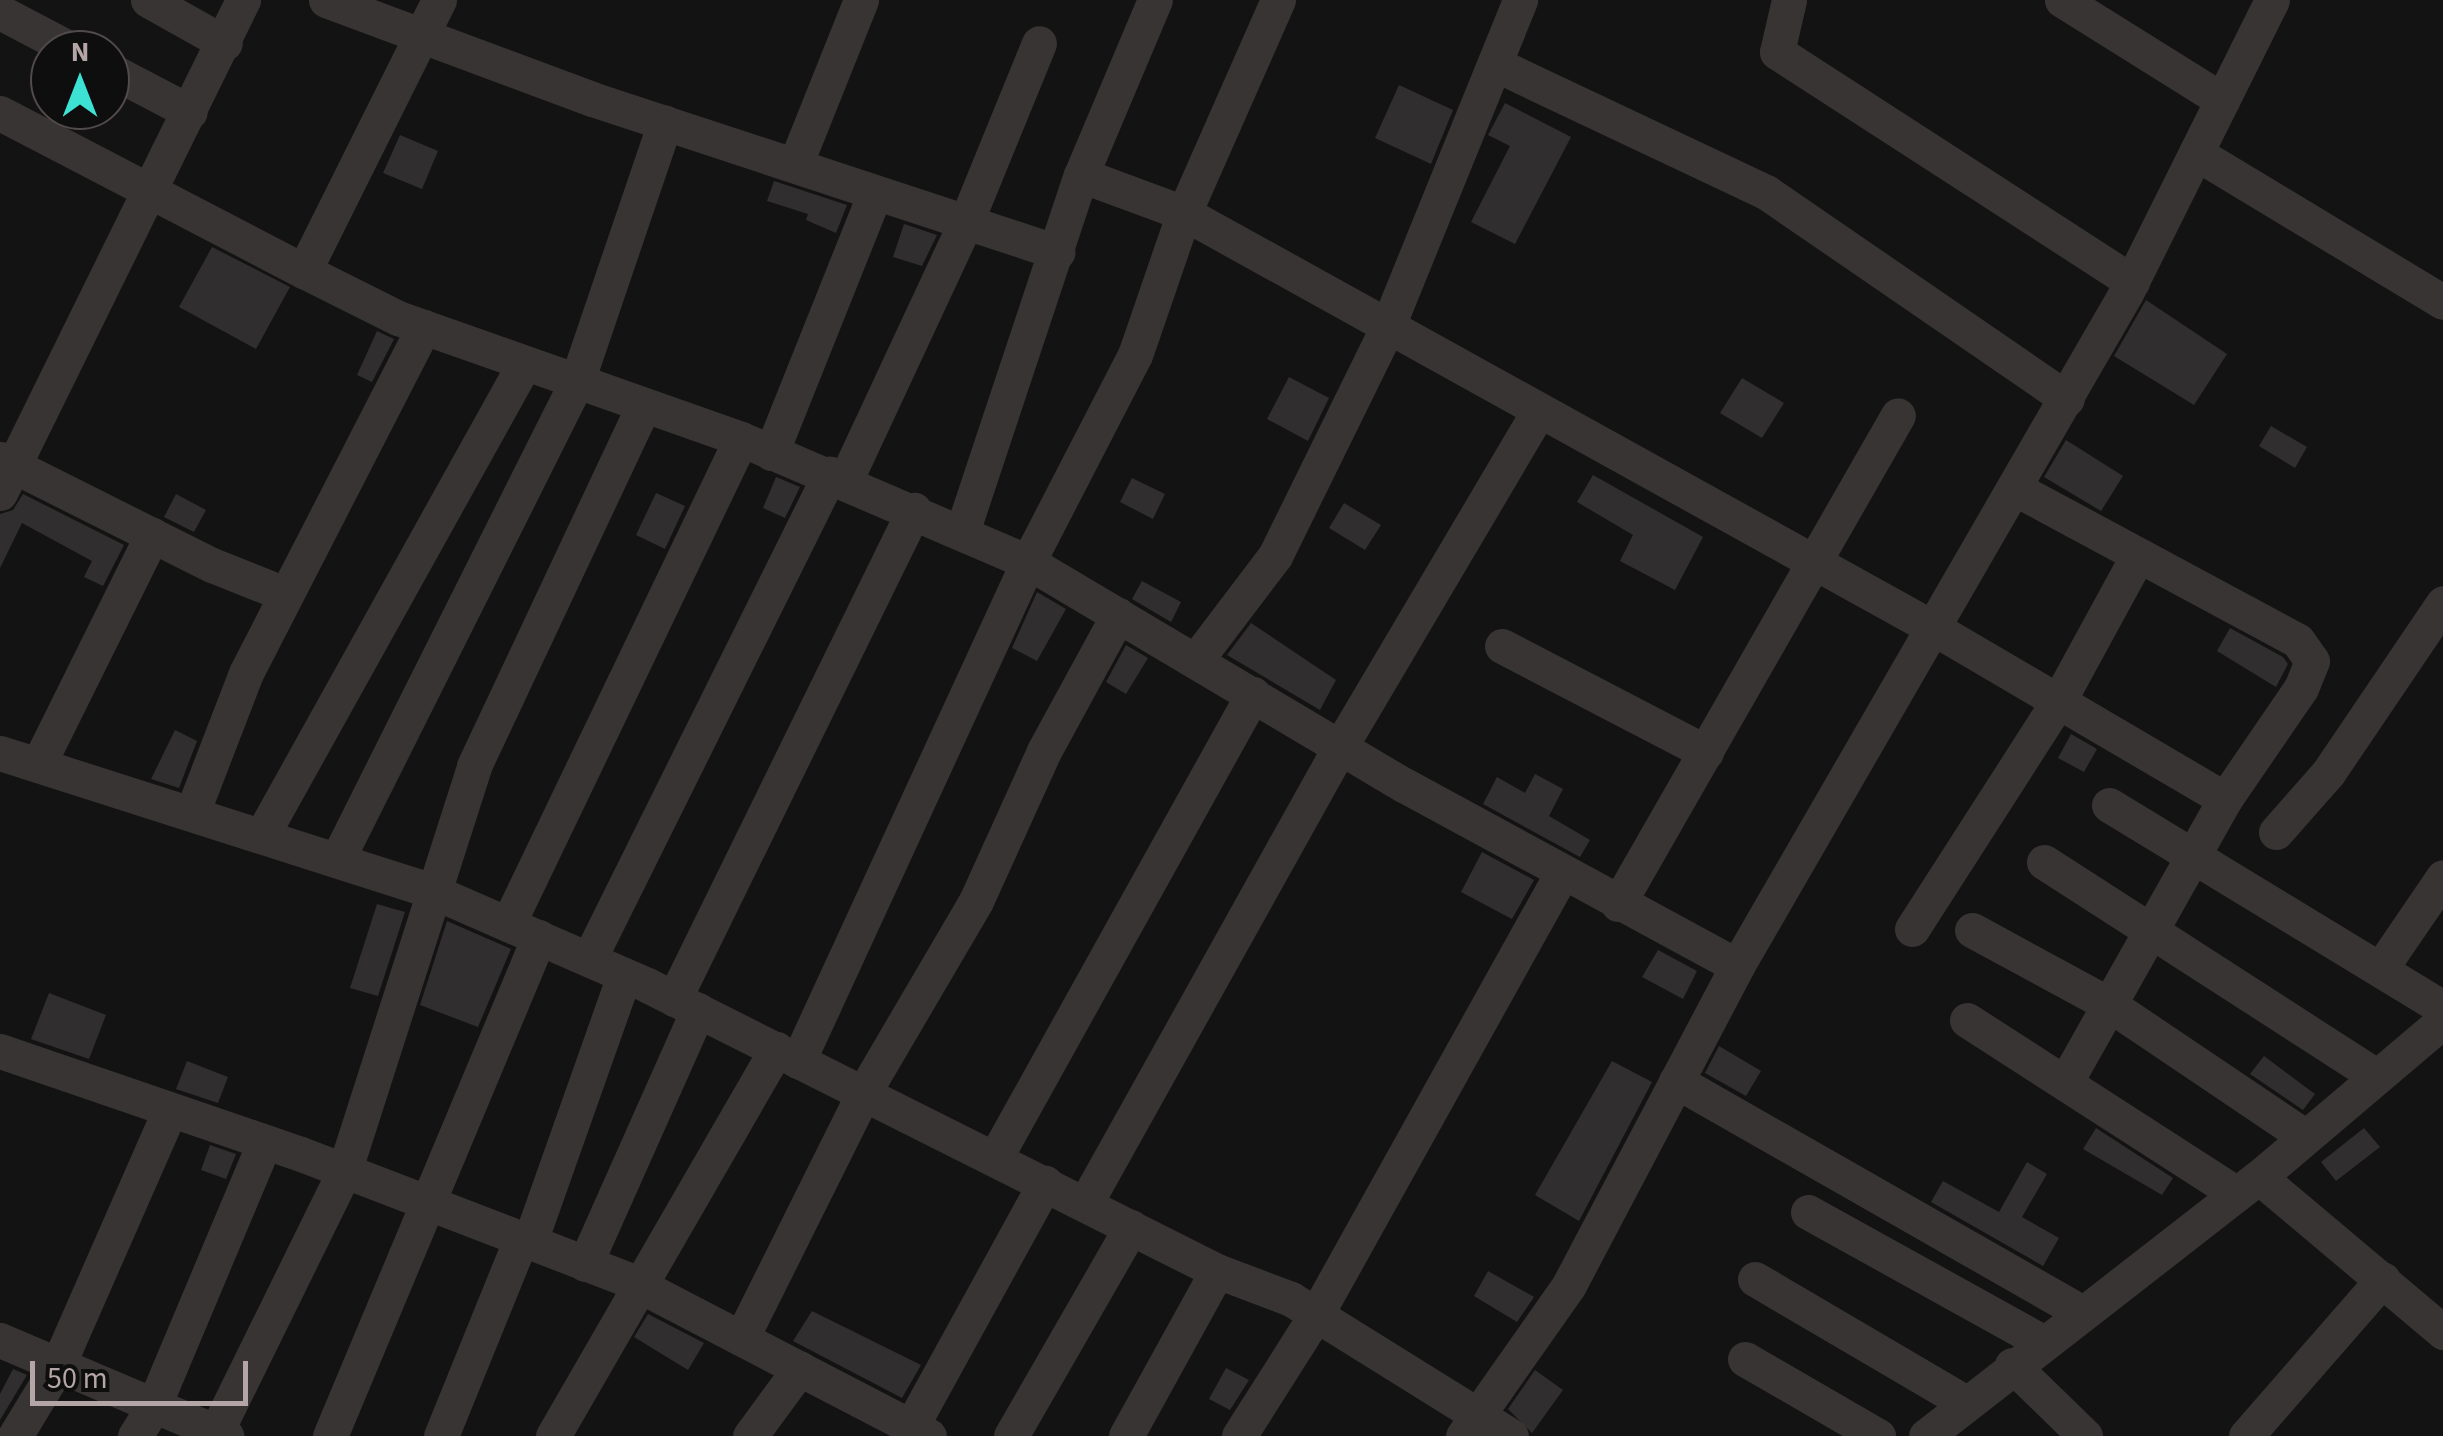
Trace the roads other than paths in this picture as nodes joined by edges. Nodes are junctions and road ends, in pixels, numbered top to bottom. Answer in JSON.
{"nodes":[{"id":1,"x":148,"y":0,"type":"edge"},
{"id":2,"x":243,"y":0,"type":"edge"},
{"id":3,"x":326,"y":0,"type":"edge"},
{"id":4,"x":439,"y":0,"type":"edge"},
{"id":5,"x":862,"y":0,"type":"edge"},
{"id":6,"x":1154,"y":0,"type":"edge"},
{"id":7,"x":1278,"y":0,"type":"edge"},
{"id":8,"x":1520,"y":0,"type":"edge"},
{"id":9,"x":1790,"y":0,"type":"edge"},
{"id":10,"x":2062,"y":0,"type":"edge"},
{"id":11,"x":2272,"y":0,"type":"edge"},
{"id":12,"x":0,"y":12,"type":"edge"},
{"id":13,"x":34,"y":30,"type":"edge"},
{"id":14,"x":421,"y":37,"type":"junction"},
{"id":15,"x":225,"y":43,"type":"junction"},
{"id":16,"x":1039,"y":43,"type":"dead end"},
{"id":17,"x":1497,"y":65,"type":"junction"},
{"id":18,"x":130,"y":80,"type":"edge"},
{"id":19,"x":2222,"y":100,"type":"junction"},
{"id":20,"x":190,"y":112,"type":"junction"},
{"id":21,"x":0,"y":113,"type":"edge"},
{"id":22,"x":665,"y":122,"type":"junction"},
{"id":23,"x":2196,"y":154,"type":"junction"},
{"id":24,"x":795,"y":166,"type":"junction"},
{"id":25,"x":1081,"y":175,"type":"junction"},
{"id":26,"x":149,"y":190,"type":"junction"},
{"id":27,"x":875,"y":193,"type":"junction"},
{"id":28,"x":1184,"y":213,"type":"junction"},
{"id":29,"x":966,"y":222,"type":"junction"},
{"id":30,"x":1057,"y":252,"type":"junction"},
{"id":31,"x":304,"y":270,"type":"junction"},
{"id":32,"x":2132,"y":282,"type":"junction"},
{"id":33,"x":2443,"y":302,"type":"edge"},
{"id":34,"x":424,"y":327,"type":"junction"},
{"id":35,"x":1386,"y":328,"type":"junction"},
{"id":36,"x":524,"y":364,"type":"junction"},
{"id":37,"x":576,"y":381,"type":"junction"},
{"id":38,"x":2066,"y":399,"type":"junction"},
{"id":39,"x":644,"y":406,"type":"junction"},
{"id":40,"x":1538,"y":411,"type":"junction"},
{"id":41,"x":1898,"y":415,"type":"dead end"},
{"id":42,"x":756,"y":446,"type":"junction"},
{"id":43,"x":5,"y":473,"type":"edge"},
{"id":44,"x":838,"y":477,"type":"junction"},
{"id":45,"x":2016,"y":489,"type":"junction"},
{"id":46,"x":914,"y":510,"type":"junction"},
{"id":47,"x":962,"y":532,"type":"junction"},
{"id":48,"x":152,"y":535,"type":"junction"},
{"id":49,"x":2138,"y":555,"type":"junction"},
{"id":50,"x":1028,"y":562,"type":"junction"},
{"id":51,"x":1815,"y":563,"type":"junction"},
{"id":52,"x":285,"y":594,"type":"junction"},
{"id":53,"x":2443,"y":603,"type":"edge"},
{"id":54,"x":1118,"y":615,"type":"junction"},
{"id":55,"x":1935,"y":630,"type":"junction"},
{"id":56,"x":1502,"y":646,"type":"dead end"},
{"id":57,"x":1196,"y":660,"type":"junction"},
{"id":58,"x":1253,"y":694,"type":"junction"},
{"id":59,"x":2058,"y":702,"type":"junction"},
{"id":60,"x":1340,"y":747,"type":"junction"},
{"id":61,"x":1706,"y":752,"type":"junction"},
{"id":62,"x":0,"y":754,"type":"edge"},
{"id":63,"x":38,"y":765,"type":"junction"},
{"id":64,"x":2225,"y":800,"type":"junction"},
{"id":65,"x":2109,"y":805,"type":"dead end"},
{"id":66,"x":192,"y":813,"type":"junction"},
{"id":67,"x":2276,"y":832,"type":"dead end"},
{"id":68,"x":262,"y":835,"type":"junction"},
{"id":69,"x":2194,"y":856,"type":"junction"},
{"id":70,"x":338,"y":860,"type":"junction"},
{"id":71,"x":2044,"y":862,"type":"dead end"},
{"id":72,"x":1562,"y":873,"type":"junction"},
{"id":73,"x":2443,"y":878,"type":"edge"},
{"id":74,"x":432,"y":892,"type":"junction"},
{"id":75,"x":1618,"y":904,"type":"junction"},
{"id":76,"x":1912,"y":928,"type":"dead end"},
{"id":77,"x":524,"y":930,"type":"junction"},
{"id":78,"x":1972,"y":930,"type":"dead end"},
{"id":79,"x":2155,"y":932,"type":"junction"},
{"id":80,"x":589,"y":960,"type":"junction"},
{"id":81,"x":1736,"y":966,"type":"junction"},
{"id":82,"x":2381,"y":968,"type":"junction"},
{"id":83,"x":624,"y":975,"type":"junction"},
{"id":84,"x":686,"y":1005,"type":"junction"},
{"id":85,"x":2110,"y":1005,"type":"junction"},
{"id":86,"x":2443,"y":1008,"type":"edge"},
{"id":87,"x":1967,"y":1020,"type":"dead end"},
{"id":88,"x":2443,"y":1021,"type":"edge"},
{"id":89,"x":0,"y":1051,"type":"edge"},
{"id":90,"x":787,"y":1055,"type":"junction"},
{"id":91,"x":2376,"y":1076,"type":"junction"},
{"id":92,"x":1676,"y":1081,"type":"junction"},
{"id":93,"x":2066,"y":1081,"type":"junction"},
{"id":94,"x":864,"y":1092,"type":"junction"},
{"id":95,"x":168,"y":1114,"type":"junction"},
{"id":96,"x":2304,"y":1136,"type":"junction"},
{"id":97,"x":264,"y":1143,"type":"junction"},
{"id":98,"x":995,"y":1158,"type":"junction"},
{"id":99,"x":344,"y":1172,"type":"junction"},
{"id":100,"x":1045,"y":1184,"type":"junction"},
{"id":101,"x":2248,"y":1185,"type":"junction"},
{"id":102,"x":1086,"y":1204,"type":"junction"},
{"id":103,"x":431,"y":1208,"type":"junction"},
{"id":104,"x":1808,"y":1212,"type":"dead end"},
{"id":105,"x":1131,"y":1227,"type":"junction"},
{"id":106,"x":525,"y":1242,"type":"junction"},
{"id":107,"x":585,"y":1264,"type":"junction"},
{"id":108,"x":1217,"y":1270,"type":"junction"},
{"id":109,"x":1755,"y":1279,"type":"dead end"},
{"id":110,"x":2384,"y":1279,"type":"junction"},
{"id":111,"x":637,"y":1284,"type":"junction"},
{"id":112,"x":2082,"y":1312,"type":"junction"},
{"id":113,"x":1317,"y":1314,"type":"junction"},
{"id":114,"x":2443,"y":1332,"type":"edge"},
{"id":115,"x":742,"y":1336,"type":"junction"},
{"id":116,"x":0,"y":1340,"type":"edge"},
{"id":117,"x":2044,"y":1343,"type":"junction"},
{"id":118,"x":1744,"y":1359,"type":"dead end"},
{"id":119,"x":58,"y":1364,"type":"junction"},
{"id":120,"x":2012,"y":1365,"type":"junction"},
{"id":121,"x":800,"y":1368,"type":"junction"},
{"id":122,"x":1966,"y":1403,"type":"junction"},
{"id":123,"x":154,"y":1406,"type":"junction"},
{"id":124,"x":1473,"y":1425,"type":"edge"},
{"id":125,"x":916,"y":1433,"type":"edge"},
{"id":126,"x":221,"y":1434,"type":"edge"},
{"id":127,"x":15,"y":1436,"type":"edge"},
{"id":128,"x":134,"y":1436,"type":"edge"},
{"id":129,"x":330,"y":1436,"type":"edge"},
{"id":130,"x":441,"y":1436,"type":"edge"},
{"id":131,"x":554,"y":1436,"type":"edge"},
{"id":132,"x":750,"y":1436,"type":"edge"},
{"id":133,"x":1011,"y":1436,"type":"edge"},
{"id":134,"x":1126,"y":1436,"type":"edge"},
{"id":135,"x":1239,"y":1436,"type":"edge"},
{"id":136,"x":1511,"y":1436,"type":"edge"},
{"id":137,"x":1878,"y":1436,"type":"edge"},
{"id":138,"x":1926,"y":1436,"type":"edge"},
{"id":139,"x":2084,"y":1436,"type":"edge"},
{"id":140,"x":2246,"y":1436,"type":"edge"}],
"edges":[{"from":1,"to":15,"type":"street"},
{"from":2,"to":15,"type":"street"},
{"from":3,"to":14,"type":"street"},
{"from":4,"to":14,"type":"street"},
{"from":5,"to":24,"type":"street"},
{"from":6,"to":25,"type":"street"},
{"from":7,"to":28,"type":"street"},
{"from":8,"to":17,"type":"street"},
{"from":9,"to":32,"type":"street"},
{"from":10,"to":19,"type":"street"},
{"from":11,"to":19,"type":"street"},
{"from":12,"to":13,"type":"street"},
{"from":14,"to":22,"type":"street"},
{"from":14,"to":31,"type":"street"},
{"from":15,"to":20,"type":"street"},
{"from":16,"to":29,"type":"street"},
{"from":17,"to":35,"type":"street"},
{"from":17,"to":38,"type":"street"},
{"from":18,"to":20,"type":"street"},
{"from":19,"to":23,"type":"street"},
{"from":20,"to":26,"type":"street"},
{"from":21,"to":26,"type":"street"},
{"from":22,"to":24,"type":"street"},
{"from":22,"to":37,"type":"street"},
{"from":23,"to":32,"type":"street"},
{"from":23,"to":33,"type":"street"},
{"from":24,"to":27,"type":"street"},
{"from":25,"to":28,"type":"street"},
{"from":25,"to":30,"type":"street"},
{"from":26,"to":31,"type":"street"},
{"from":26,"to":43,"type":"street"},
{"from":27,"to":29,"type":"street"},
{"from":27,"to":42,"type":"street"},
{"from":28,"to":35,"type":"street"},
{"from":28,"to":50,"type":"street"},
{"from":29,"to":30,"type":"street"},
{"from":29,"to":44,"type":"street"},
{"from":30,"to":47,"type":"street"},
{"from":31,"to":34,"type":"street"},
{"from":32,"to":38,"type":"street"},
{"from":34,"to":36,"type":"street"},
{"from":34,"to":52,"type":"street"},
{"from":35,"to":40,"type":"street"},
{"from":35,"to":57,"type":"street"},
{"from":36,"to":37,"type":"street"},
{"from":36,"to":68,"type":"street"},
{"from":37,"to":39,"type":"street"},
{"from":37,"to":70,"type":"street"},
{"from":38,"to":45,"type":"street"},
{"from":39,"to":42,"type":"street"},
{"from":39,"to":74,"type":"street"},
{"from":40,"to":51,"type":"street"},
{"from":40,"to":60,"type":"street"},
{"from":41,"to":51,"type":"street"},
{"from":42,"to":44,"type":"street"},
{"from":42,"to":77,"type":"street"},
{"from":43,"to":48,"type":"street"},
{"from":44,"to":46,"type":"street"},
{"from":44,"to":80,"type":"street"},
{"from":45,"to":49,"type":"street"},
{"from":45,"to":55,"type":"street"},
{"from":46,"to":47,"type":"street"},
{"from":46,"to":84,"type":"street"},
{"from":47,"to":50,"type":"street"},
{"from":48,"to":52,"type":"street"},
{"from":48,"to":63,"type":"street"},
{"from":49,"to":59,"type":"street"},
{"from":49,"to":64,"type":"street"},
{"from":50,"to":54,"type":"street"},
{"from":50,"to":90,"type":"street"},
{"from":51,"to":55,"type":"street"},
{"from":51,"to":61,"type":"street"},
{"from":52,"to":66,"type":"street"},
{"from":53,"to":67,"type":"street"},
{"from":54,"to":57,"type":"street"},
{"from":54,"to":94,"type":"street"},
{"from":55,"to":59,"type":"street"},
{"from":55,"to":81,"type":"street"},
{"from":56,"to":61,"type":"street"},
{"from":57,"to":58,"type":"street"},
{"from":58,"to":60,"type":"street"},
{"from":58,"to":98,"type":"street"},
{"from":59,"to":64,"type":"street"},
{"from":59,"to":76,"type":"street"},
{"from":60,"to":72,"type":"street"},
{"from":60,"to":102,"type":"street"},
{"from":61,"to":75,"type":"street"},
{"from":62,"to":63,"type":"street"},
{"from":63,"to":66,"type":"street"},
{"from":64,"to":69,"type":"street"},
{"from":65,"to":69,"type":"street"},
{"from":66,"to":68,"type":"street"},
{"from":68,"to":70,"type":"street"},
{"from":69,"to":79,"type":"street"},
{"from":69,"to":82,"type":"street"},
{"from":70,"to":74,"type":"street"},
{"from":71,"to":79,"type":"street"},
{"from":72,"to":75,"type":"street"},
{"from":72,"to":113,"type":"street"},
{"from":73,"to":82,"type":"street"},
{"from":74,"to":77,"type":"street"},
{"from":74,"to":99,"type":"street"},
{"from":75,"to":81,"type":"street"},
{"from":77,"to":80,"type":"street"},
{"from":77,"to":103,"type":"street"},
{"from":78,"to":85,"type":"street"},
{"from":79,"to":85,"type":"street"},
{"from":79,"to":91,"type":"street"},
{"from":80,"to":83,"type":"street"},
{"from":81,"to":92,"type":"street"},
{"from":82,"to":86,"type":"street"},
{"from":83,"to":84,"type":"street"},
{"from":83,"to":106,"type":"street"},
{"from":84,"to":90,"type":"street"},
{"from":84,"to":107,"type":"street"},
{"from":85,"to":93,"type":"street"},
{"from":85,"to":96,"type":"street"},
{"from":87,"to":93,"type":"street"},
{"from":88,"to":91,"type":"street"},
{"from":89,"to":95,"type":"street"},
{"from":90,"to":94,"type":"street"},
{"from":90,"to":111,"type":"street"},
{"from":91,"to":96,"type":"street"},
{"from":92,"to":112,"type":"street"},
{"from":92,"to":124,"type":"street"},
{"from":93,"to":101,"type":"street"},
{"from":94,"to":98,"type":"street"},
{"from":94,"to":115,"type":"street"},
{"from":95,"to":97,"type":"street"},
{"from":95,"to":119,"type":"street"},
{"from":96,"to":101,"type":"street"},
{"from":97,"to":99,"type":"street"},
{"from":97,"to":123,"type":"street"},
{"from":98,"to":100,"type":"street"},
{"from":99,"to":103,"type":"street"},
{"from":99,"to":126,"type":"street"},
{"from":100,"to":102,"type":"street"},
{"from":100,"to":125,"type":"street"},
{"from":101,"to":110,"type":"street"},
{"from":101,"to":112,"type":"street"},
{"from":102,"to":105,"type":"street"},
{"from":103,"to":106,"type":"street"},
{"from":103,"to":129,"type":"street"},
{"from":104,"to":117,"type":"street"},
{"from":105,"to":108,"type":"street"},
{"from":105,"to":133,"type":"street"},
{"from":106,"to":107,"type":"street"},
{"from":106,"to":130,"type":"street"},
{"from":107,"to":111,"type":"street"},
{"from":108,"to":113,"type":"street"},
{"from":108,"to":134,"type":"street"},
{"from":109,"to":122,"type":"street"},
{"from":110,"to":114,"type":"street"},
{"from":110,"to":140,"type":"street"},
{"from":111,"to":115,"type":"street"},
{"from":111,"to":131,"type":"street"},
{"from":112,"to":117,"type":"street"},
{"from":113,"to":124,"type":"street"},
{"from":113,"to":135,"type":"street"},
{"from":115,"to":121,"type":"street"},
{"from":116,"to":119,"type":"street"},
{"from":117,"to":120,"type":"street"},
{"from":118,"to":137,"type":"street"},
{"from":119,"to":123,"type":"street"},
{"from":119,"to":127,"type":"street"},
{"from":120,"to":122,"type":"street"},
{"from":120,"to":139,"type":"street"},
{"from":121,"to":125,"type":"street"},
{"from":121,"to":132,"type":"street"},
{"from":122,"to":138,"type":"street"},
{"from":123,"to":126,"type":"street"},
{"from":123,"to":128,"type":"street"},
{"from":124,"to":136,"type":"street"}]}
